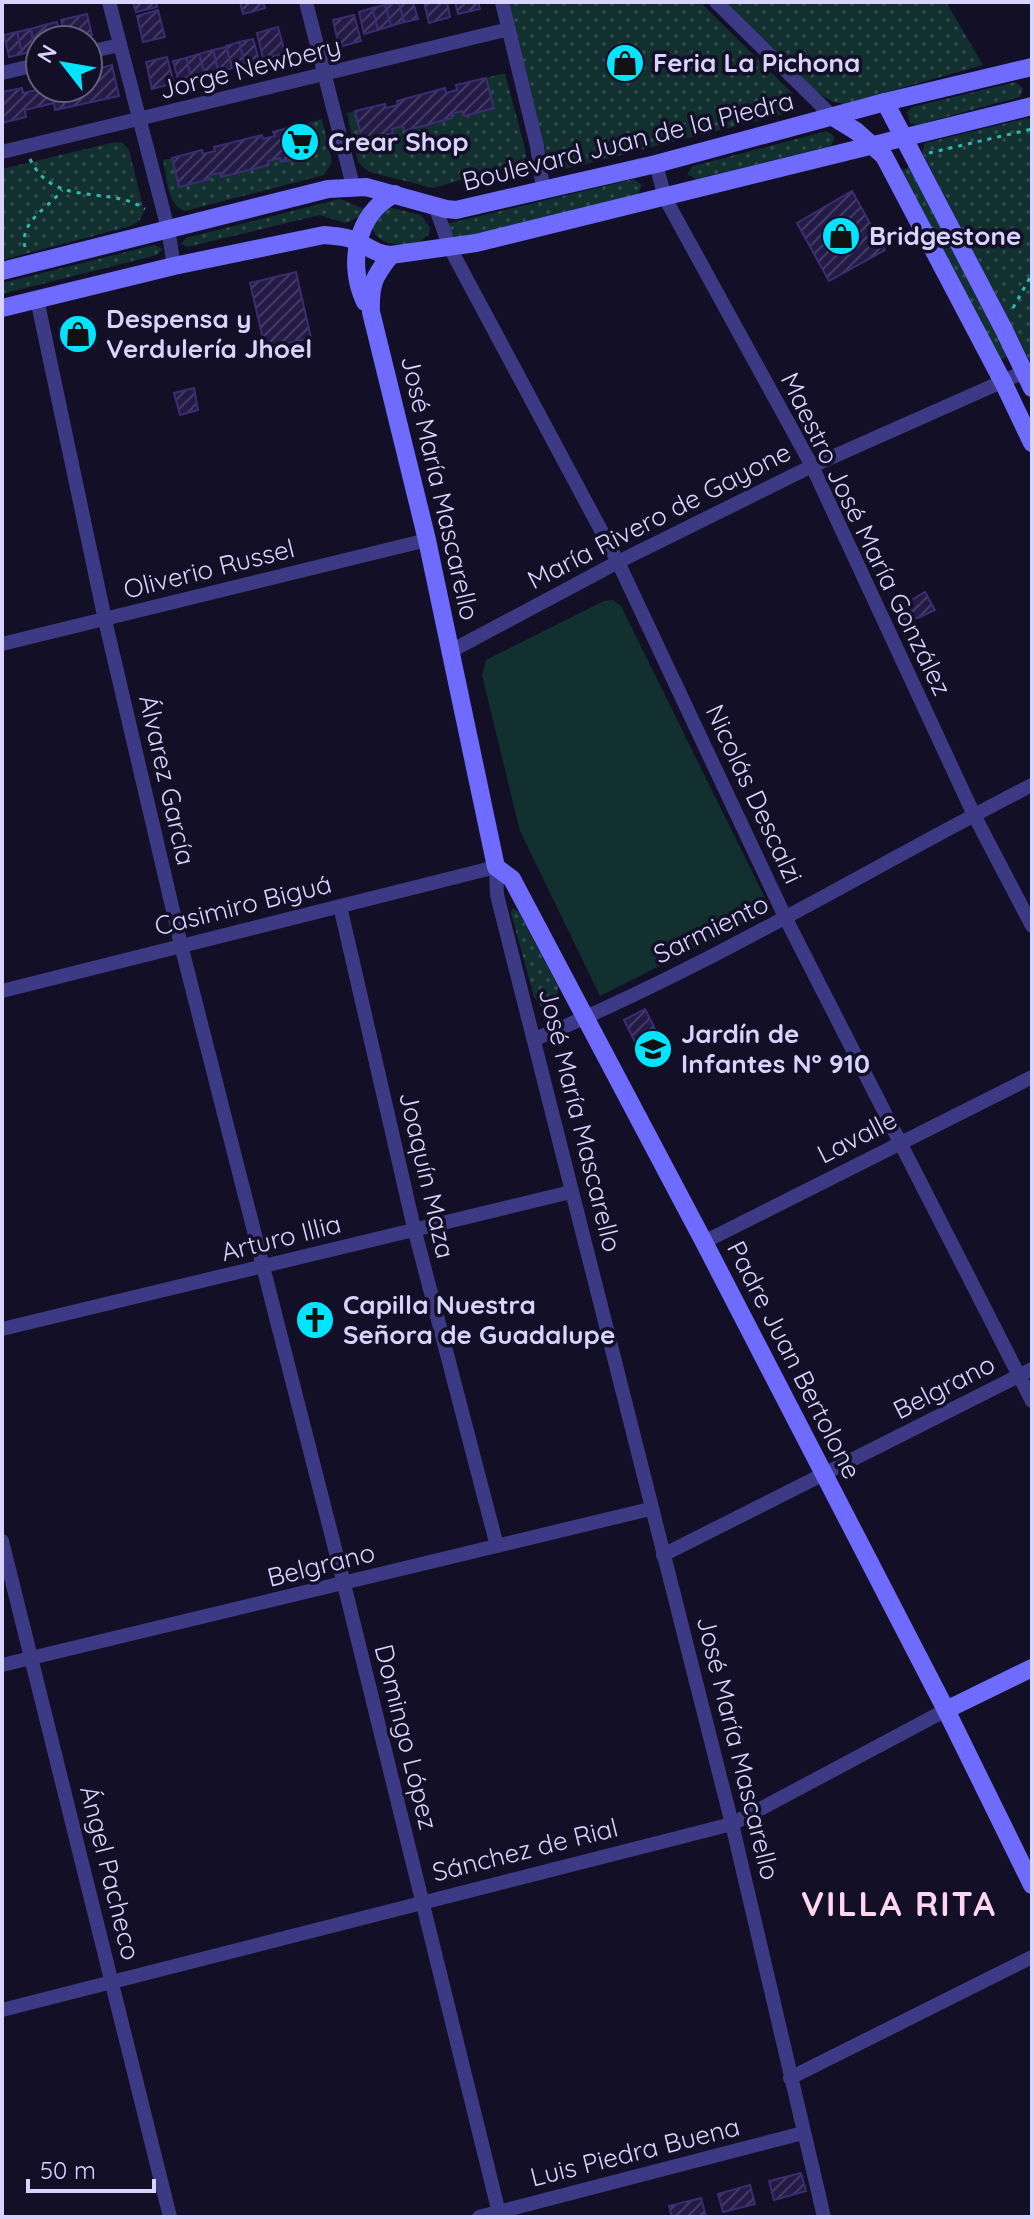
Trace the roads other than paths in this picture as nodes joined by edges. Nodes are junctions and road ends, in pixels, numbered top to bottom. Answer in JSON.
{"nodes":[{"id":1,"x":109,"y":2,"type":"edge"},
{"id":2,"x":306,"y":2,"type":"edge"},
{"id":3,"x":502,"y":2,"type":"edge"},
{"id":4,"x":716,"y":2,"type":"edge"},
{"id":5,"x":509,"y":29,"type":"junction"},
{"id":6,"x":120,"y":45,"type":"junction"},
{"id":7,"x":104,"y":48,"type":"edge"},
{"id":8,"x":1032,"y":67,"type":"edge"},
{"id":9,"x":24,"y":68,"type":"edge"},
{"id":10,"x":2,"y":73,"type":"edge"},
{"id":11,"x":325,"y":75,"type":"junction"},
{"id":12,"x":885,"y":102,"type":"junction"},
{"id":13,"x":1032,"y":106,"type":"edge"},
{"id":14,"x":833,"y":117,"type":"junction"},
{"id":15,"x":139,"y":121,"type":"junction"},
{"id":16,"x":905,"y":138,"type":"junction"},
{"id":17,"x":874,"y":146,"type":"junction"},
{"id":18,"x":2,"y":152,"type":"edge"},
{"id":19,"x":656,"y":164,"type":"junction"},
{"id":20,"x":353,"y":186,"type":"junction"},
{"id":21,"x":543,"y":189,"type":"junction"},
{"id":22,"x":395,"y":194,"type":"junction"},
{"id":23,"x":665,"y":198,"type":"junction"},
{"id":24,"x":435,"y":206,"type":"junction"},
{"id":25,"x":168,"y":229,"type":"junction"},
{"id":26,"x":358,"y":241,"type":"junction"},
{"id":27,"x":450,"y":248,"type":"junction"},
{"id":28,"x":391,"y":255,"type":"junction"},
{"id":29,"x":174,"y":266,"type":"junction"},
{"id":30,"x":2,"y":271,"type":"edge"},
{"id":31,"x":37,"y":299,"type":"junction"},
{"id":32,"x":2,"y":308,"type":"edge"},
{"id":33,"x":371,"y":312,"type":"junction"},
{"id":34,"x":1028,"y":380,"type":"edge"},
{"id":35,"x":1003,"y":382,"type":"junction"},
{"id":36,"x":1029,"y":431,"type":"edge"},
{"id":37,"x":812,"y":466,"type":"junction"},
{"id":38,"x":427,"y":540,"type":"junction"},
{"id":39,"x":618,"y":562,"type":"junction"},
{"id":40,"x":105,"y":620,"type":"junction"},
{"id":41,"x":2,"y":644,"type":"edge"},
{"id":42,"x":451,"y":651,"type":"junction"},
{"id":43,"x":1032,"y":785,"type":"edge"},
{"id":44,"x":974,"y":815,"type":"junction"},
{"id":45,"x":496,"y":867,"type":"junction"},
{"id":46,"x":340,"y":906,"type":"junction"},
{"id":47,"x":786,"y":919,"type":"junction"},
{"id":48,"x":1032,"y":926,"type":"edge"},
{"id":49,"x":181,"y":945,"type":"junction"},
{"id":50,"x":2,"y":991,"type":"edge"},
{"id":51,"x":587,"y":1018,"type":"junction"},
{"id":52,"x":535,"y":1039,"type":"junction"},
{"id":53,"x":1032,"y":1077,"type":"edge"},
{"id":54,"x":900,"y":1141,"type":"junction"},
{"id":55,"x":571,"y":1192,"type":"junction"},
{"id":56,"x":414,"y":1228,"type":"junction"},
{"id":57,"x":704,"y":1242,"type":"junction"},
{"id":58,"x":264,"y":1268,"type":"junction"},
{"id":59,"x":2,"y":1329,"type":"edge"},
{"id":60,"x":1026,"y":1373,"type":"edge"},
{"id":61,"x":1032,"y":1401,"type":"edge"},
{"id":62,"x":823,"y":1476,"type":"junction"},
{"id":63,"x":650,"y":1509,"type":"junction"},
{"id":64,"x":2,"y":1541,"type":"edge"},
{"id":65,"x":497,"y":1546,"type":"junction"},
{"id":66,"x":663,"y":1555,"type":"junction"},
{"id":67,"x":344,"y":1584,"type":"junction"},
{"id":68,"x":32,"y":1658,"type":"junction"},
{"id":69,"x":2,"y":1665,"type":"edge"},
{"id":70,"x":1032,"y":1668,"type":"edge"},
{"id":71,"x":946,"y":1710,"type":"junction"},
{"id":72,"x":732,"y":1824,"type":"junction"},
{"id":73,"x":1032,"y":1885,"type":"edge"},
{"id":74,"x":422,"y":1902,"type":"junction"},
{"id":75,"x":1032,"y":1957,"type":"edge"},
{"id":76,"x":111,"y":1980,"type":"junction"},
{"id":77,"x":2,"y":2010,"type":"edge"},
{"id":78,"x":790,"y":2078,"type":"junction"},
{"id":79,"x":803,"y":2133,"type":"junction"},
{"id":80,"x":499,"y":2214,"type":"edge"},
{"id":81,"x":170,"y":2217,"type":"edge"},
{"id":82,"x":479,"y":2217,"type":"edge"},
{"id":83,"x":824,"y":2217,"type":"edge"}],
"edges":[{"from":1,"to":6,"type":"street"},
{"from":2,"to":11,"type":"street"},
{"from":3,"to":5,"type":"street"},
{"from":4,"to":14,"type":"street"},
{"from":5,"to":11,"type":"street","name":"Jorge Newbery"},
{"from":5,"to":21,"type":"street"},
{"from":6,"to":7,"type":"street"},
{"from":6,"to":15,"type":"street"},
{"from":8,"to":12,"type":"main road","name":"Boulevard Juan de la Piedra"},
{"from":9,"to":10,"type":"street"},
{"from":11,"to":15,"type":"street","name":"Jorge Newbery"},
{"from":11,"to":20,"type":"street"},
{"from":12,"to":14,"type":"main road","name":"Boulevard Juan de la Piedra"},
{"from":12,"to":16,"type":"main road"},
{"from":13,"to":16,"type":"main road"},
{"from":14,"to":17,"type":"main road"},
{"from":14,"to":19,"type":"main road","name":"Boulevard Juan de la Piedra"},
{"from":15,"to":18,"type":"street","name":"Jorge Newbery"},
{"from":15,"to":25,"type":"street"},
{"from":16,"to":17,"type":"main road"},
{"from":16,"to":34,"type":"main road"},
{"from":17,"to":23,"type":"main road"},
{"from":17,"to":35,"type":"main road"},
{"from":19,"to":21,"type":"main road","name":"Boulevard Juan de la Piedra"},
{"from":19,"to":23,"type":"street","name":"Maestro José María González"},
{"from":20,"to":22,"type":"main road","name":"Boulevard Juan de la Piedra"},
{"from":20,"to":25,"type":"main road","name":"Boulevard Juan de la Piedra"},
{"from":21,"to":24,"type":"main road","name":"Boulevard Juan de la Piedra"},
{"from":22,"to":24,"type":"main road","name":"Boulevard Juan de la Piedra"},
{"from":22,"to":26,"type":"main road"},
{"from":23,"to":27,"type":"main road"},
{"from":23,"to":37,"type":"street","name":"Maestro José María González"},
{"from":24,"to":27,"type":"street","name":"Nicolás Descalzi"},
{"from":25,"to":29,"type":"street"},
{"from":25,"to":30,"type":"main road","name":"Boulevard Juan de la Piedra"},
{"from":26,"to":28,"type":"main road"},
{"from":26,"to":29,"type":"main road"},
{"from":26,"to":33,"type":"main road","name":"José María Mascarello"},
{"from":27,"to":28,"type":"main road"},
{"from":27,"to":39,"type":"street","name":"Nicolás Descalzi"},
{"from":28,"to":33,"type":"main road"},
{"from":29,"to":31,"type":"main road"},
{"from":31,"to":32,"type":"main road"},
{"from":31,"to":40,"type":"street","name":"Álvarez García"},
{"from":33,"to":38,"type":"main road","name":"José María Mascarello"},
{"from":34,"to":35,"type":"street","name":"María Rivero de Gayone"},
{"from":35,"to":36,"type":"main road"},
{"from":35,"to":37,"type":"street","name":"María Rivero de Gayone"},
{"from":37,"to":39,"type":"street","name":"María Rivero de Gayone"},
{"from":37,"to":44,"type":"street","name":"Maestro José María González"},
{"from":38,"to":40,"type":"street","name":"Oliverio Russel"},
{"from":38,"to":42,"type":"main road","name":"José María Mascarello"},
{"from":39,"to":42,"type":"street","name":"María Rivero de Gayone"},
{"from":39,"to":47,"type":"street","name":"Nicolás Descalzi"},
{"from":40,"to":41,"type":"street","name":"Oliverio Russel"},
{"from":40,"to":49,"type":"street","name":"Álvarez García"},
{"from":42,"to":45,"type":"main road","name":"José María Mascarello"},
{"from":43,"to":44,"type":"street","name":"Sarmiento"},
{"from":44,"to":47,"type":"street","name":"Sarmiento"},
{"from":44,"to":48,"type":"street","name":"Maestro José María González"},
{"from":45,"to":46,"type":"street","name":"Casimiro Biguá"},
{"from":45,"to":51,"type":"main road","name":"Padre Juan Bertolone"},
{"from":45,"to":52,"type":"street","name":"José María Mascarello"},
{"from":46,"to":49,"type":"street","name":"Casimiro Biguá"},
{"from":46,"to":56,"type":"street","name":"Joaquín Maza"},
{"from":47,"to":51,"type":"street","name":"Sarmiento"},
{"from":47,"to":54,"type":"street","name":"Nicolás Descalzi"},
{"from":49,"to":50,"type":"street","name":"Casimiro Biguá"},
{"from":49,"to":58,"type":"street","name":"Álvarez García"},
{"from":51,"to":52,"type":"street","name":"Sarmiento"},
{"from":51,"to":57,"type":"main road","name":"Padre Juan Bertolone"},
{"from":52,"to":55,"type":"street","name":"José María Mascarello"},
{"from":53,"to":54,"type":"street","name":"Lavalle"},
{"from":54,"to":57,"type":"street","name":"Lavalle"},
{"from":54,"to":60,"type":"street","name":"Nicolás Descalzi"},
{"from":55,"to":56,"type":"street","name":"Arturo Illia"},
{"from":55,"to":63,"type":"street","name":"José María Mascarello"},
{"from":56,"to":58,"type":"street","name":"Arturo Illia"},
{"from":56,"to":65,"type":"street","name":"Joaquín Maza"},
{"from":57,"to":62,"type":"main road","name":"Padre Juan Bertolone"},
{"from":58,"to":59,"type":"street","name":"Arturo Illia"},
{"from":58,"to":67,"type":"street","name":"Domingo López"},
{"from":60,"to":61,"type":"street","name":"Nicolás Descalzi"},
{"from":60,"to":62,"type":"street","name":"Belgrano"},
{"from":62,"to":66,"type":"street","name":"Belgrano"},
{"from":62,"to":71,"type":"main road","name":"Padre Juan Bertolone"},
{"from":63,"to":65,"type":"street","name":"Belgrano"},
{"from":63,"to":66,"type":"street","name":"José María Mascarello"},
{"from":64,"to":68,"type":"street","name":"Ángel Pacheco"},
{"from":65,"to":67,"type":"street","name":"Belgrano"},
{"from":66,"to":72,"type":"street","name":"José María Mascarello"},
{"from":67,"to":68,"type":"street","name":"Belgrano"},
{"from":67,"to":74,"type":"street","name":"Domingo López"},
{"from":68,"to":69,"type":"street","name":"Belgrano"},
{"from":68,"to":76,"type":"street","name":"Ángel Pacheco"},
{"from":70,"to":71,"type":"main road","name":"Sánchez de Rial"},
{"from":71,"to":72,"type":"street","name":"Sánchez de Rial"},
{"from":71,"to":73,"type":"main road","name":"Padre Juan Bertolone"},
{"from":72,"to":74,"type":"street","name":"Sánchez de Rial"},
{"from":72,"to":78,"type":"street","name":"José María Mascarello"},
{"from":74,"to":76,"type":"street","name":"Sánchez de Rial"},
{"from":74,"to":80,"type":"street","name":"Domingo López"},
{"from":75,"to":78,"type":"street"},
{"from":76,"to":77,"type":"street","name":"Sánchez de Rial"},
{"from":76,"to":81,"type":"street","name":"Ángel Pacheco"},
{"from":78,"to":79,"type":"street","name":"José María Mascarello"},
{"from":79,"to":80,"type":"street","name":"Luis Piedra Buena"},
{"from":79,"to":83,"type":"street","name":"José María Mascarello"},
{"from":80,"to":82,"type":"street","name":"Luis Piedra Buena"}]}
